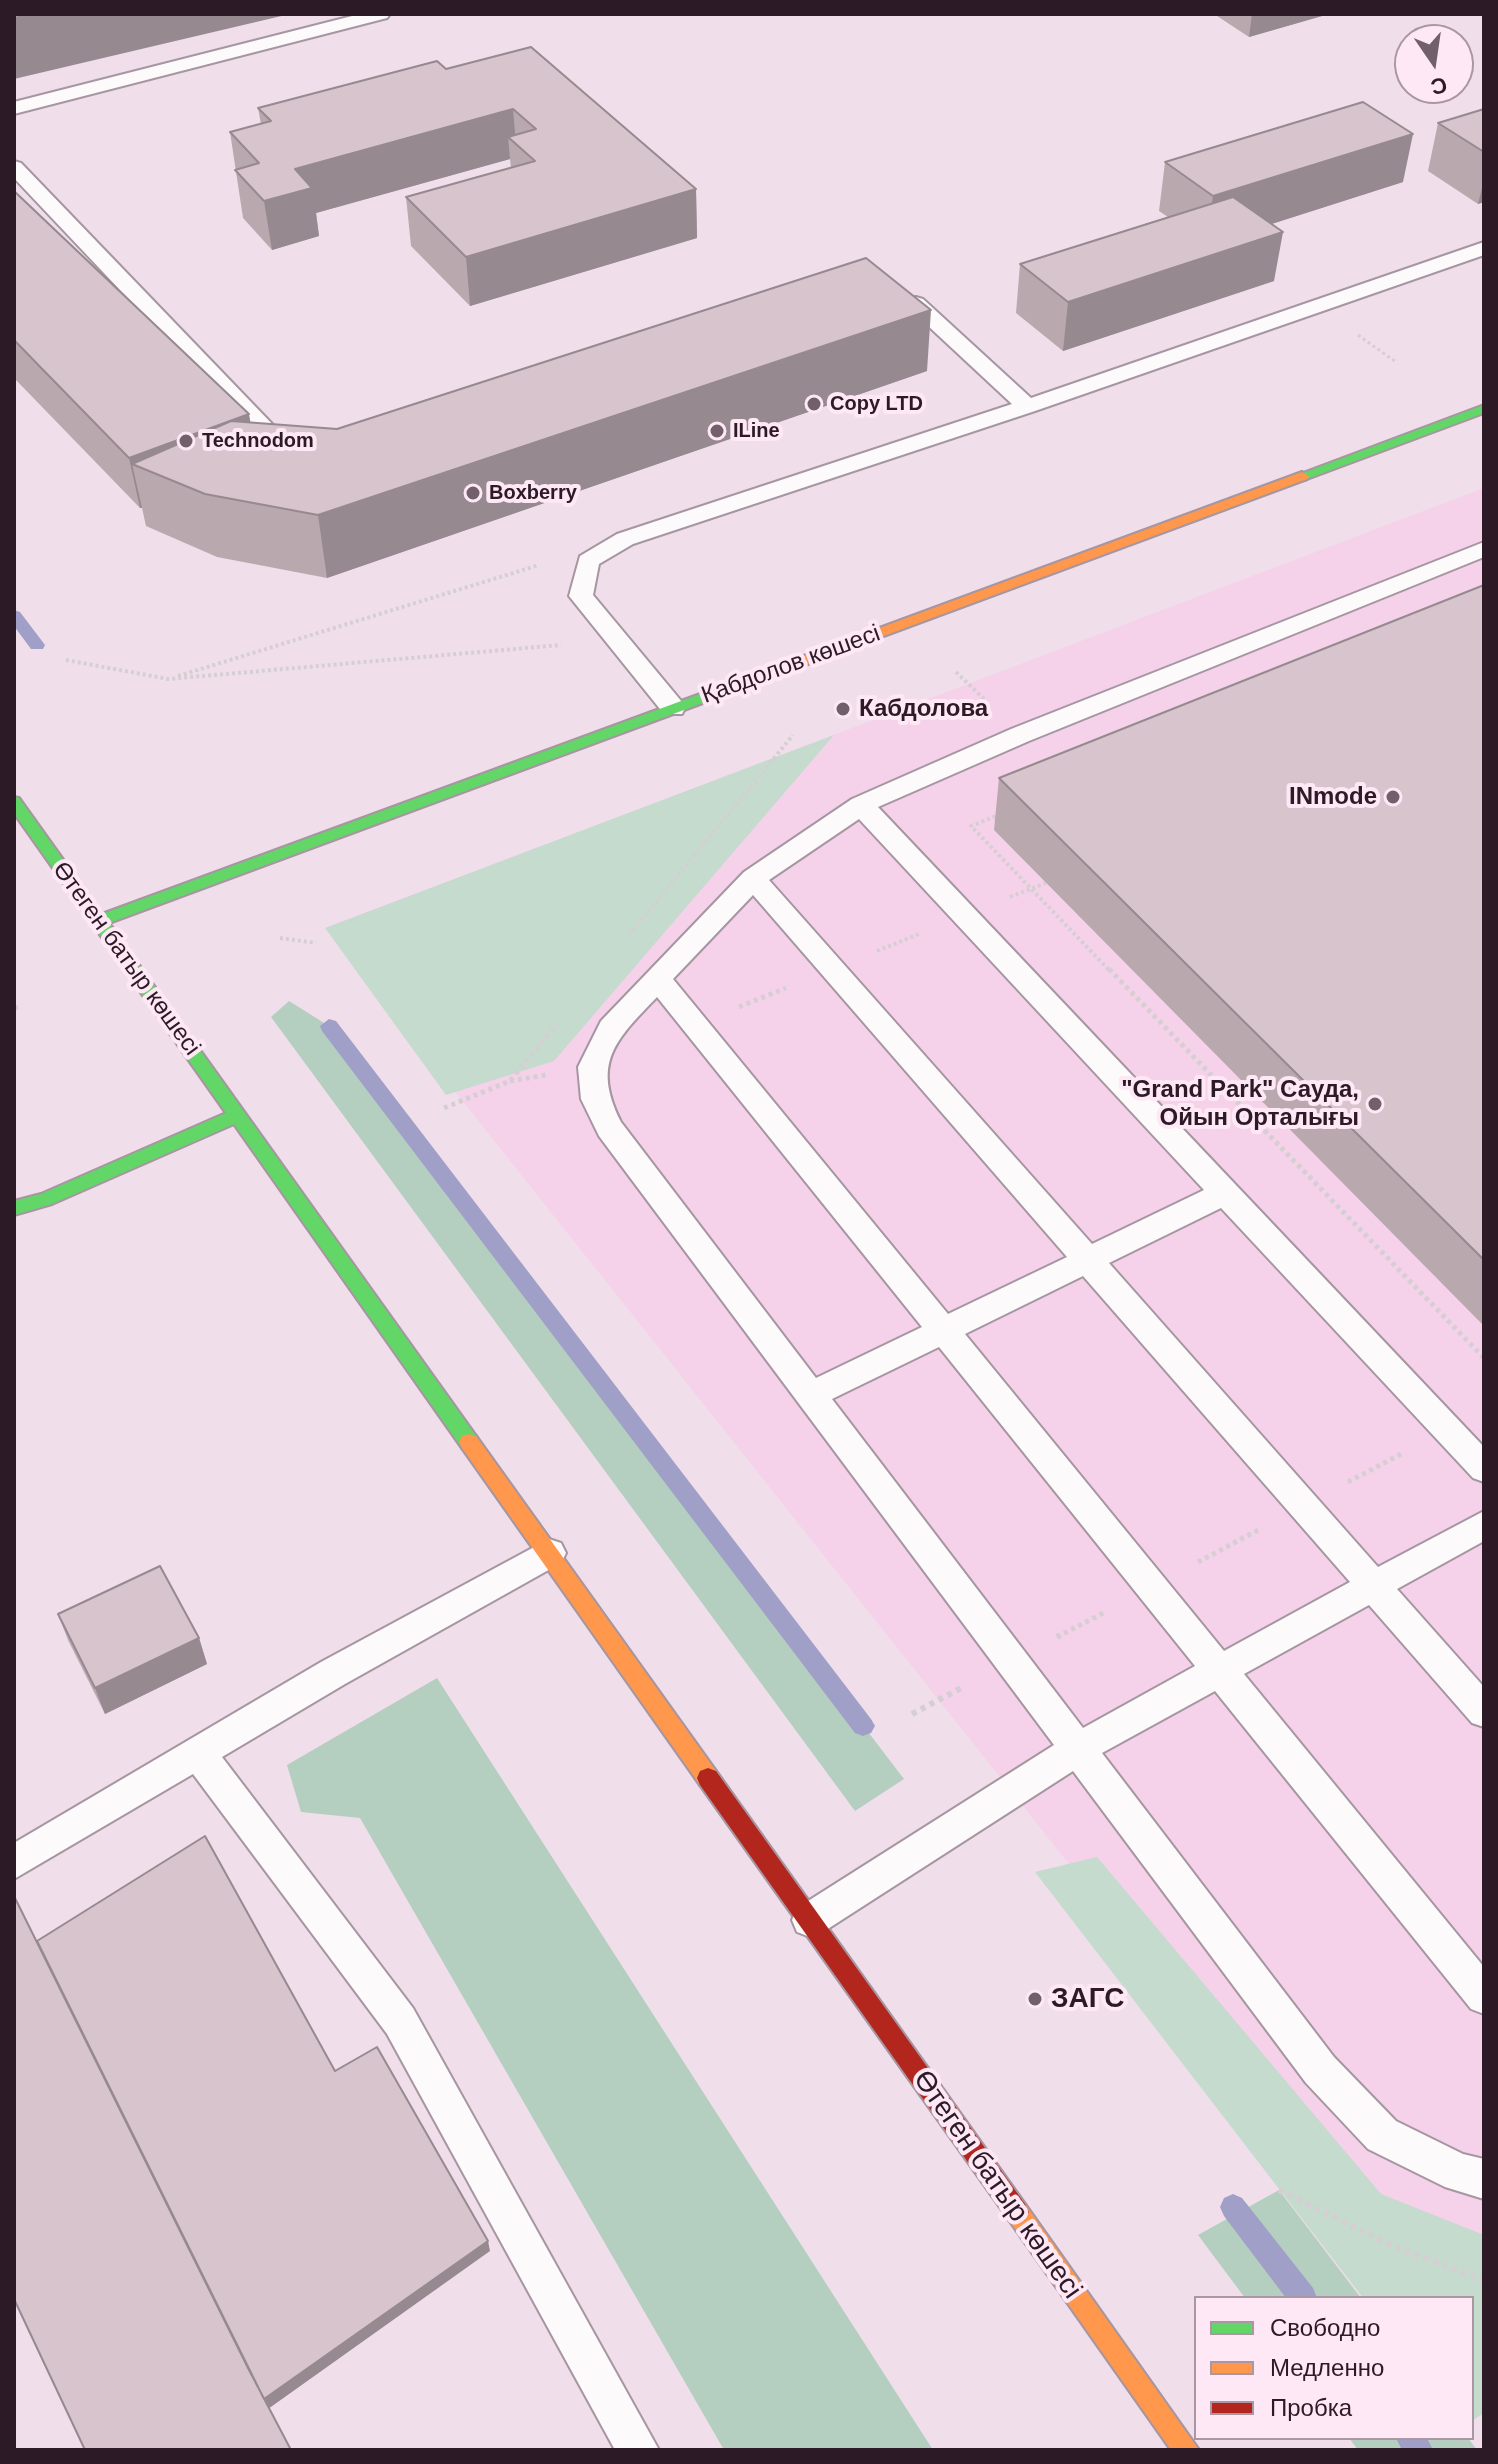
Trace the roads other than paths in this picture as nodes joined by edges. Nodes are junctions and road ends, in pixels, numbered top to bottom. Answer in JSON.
{"nodes":[{"id":1,"x":381,"y":14,"type":"edge"},
{"id":2,"x":14,"y":108,"type":"edge"},
{"id":3,"x":14,"y":167,"type":"edge"},
{"id":4,"x":1484,"y":248,"type":"edge"},
{"id":5,"x":869,"y":308,"type":"edge"},
{"id":6,"x":1027,"y":406,"type":"junction"},
{"id":7,"x":1484,"y":409,"type":"edge"},
{"id":8,"x":311,"y":462,"type":"edge"},
{"id":9,"x":1484,"y":549,"type":"edge"},
{"id":10,"x":673,"y":708,"type":"junction"},
{"id":11,"x":14,"y":802,"type":"edge"},
{"id":12,"x":861,"y":805,"type":"junction"},
{"id":13,"x":753,"y":878,"type":"junction"},
{"id":14,"x":98,"y":921,"type":"junction"},
{"id":15,"x":658,"y":979,"type":"junction"},
{"id":16,"x":239,"y":1115,"type":"junction"},
{"id":17,"x":1225,"y":1193,"type":"junction"},
{"id":18,"x":14,"y":1208,"type":"edge"},
{"id":19,"x":1087,"y":1260,"type":"junction"},
{"id":20,"x":944,"y":1331,"type":"junction"},
{"id":21,"x":811,"y":1395,"type":"junction"},
{"id":22,"x":1484,"y":1469,"type":"edge"},
{"id":23,"x":1484,"y":1525,"type":"edge"},
{"id":24,"x":549,"y":1553,"type":"junction"},
{"id":25,"x":1373,"y":1586,"type":"junction"},
{"id":26,"x":1219,"y":1670,"type":"junction"},
{"id":27,"x":1484,"y":1712,"type":"edge"},
{"id":28,"x":1077,"y":1749,"type":"junction"},
{"id":29,"x":198,"y":1753,"type":"junction"},
{"id":30,"x":14,"y":1862,"type":"edge"},
{"id":31,"x":810,"y":1920,"type":"junction"},
{"id":32,"x":1484,"y":1996,"type":"edge"},
{"id":33,"x":1484,"y":2179,"type":"edge"},
{"id":34,"x":638,"y":2450,"type":"edge"},
{"id":35,"x":1186,"y":2450,"type":"edge"}],
"edges":[{"from":1,"to":2,"type":"lane"},
{"from":3,"to":8,"type":"lane"},
{"from":4,"to":6,"type":"lane"},
{"from":5,"to":6,"type":"lane"},
{"from":6,"to":10,"type":"lane"},
{"from":7,"to":10,"type":"street","name":"Қабдолов көшесі"},
{"from":9,"to":12,"type":"lane"},
{"from":10,"to":14,"type":"street","name":"Қабдолов көшесі"},
{"from":11,"to":14,"type":"street","name":"Өтеген батыр көшесі"},
{"from":12,"to":13,"type":"lane"},
{"from":12,"to":17,"type":"lane"},
{"from":13,"to":15,"type":"lane"},
{"from":13,"to":19,"type":"lane"},
{"from":14,"to":16,"type":"street","name":"Өтеген батыр көшесі"},
{"from":15,"to":20,"type":"lane"},
{"from":15,"to":21,"type":"lane"},
{"from":16,"to":18,"type":"street"},
{"from":16,"to":24,"type":"street","name":"Өтеген батыр көшесі"},
{"from":17,"to":19,"type":"lane"},
{"from":17,"to":22,"type":"lane"},
{"from":19,"to":20,"type":"lane"},
{"from":19,"to":25,"type":"lane"},
{"from":20,"to":21,"type":"lane"},
{"from":20,"to":26,"type":"lane"},
{"from":21,"to":28,"type":"lane"},
{"from":23,"to":25,"type":"lane"},
{"from":24,"to":29,"type":"lane"},
{"from":24,"to":31,"type":"street","name":"Өтеген батыр көшесі"},
{"from":25,"to":26,"type":"lane"},
{"from":25,"to":27,"type":"lane"},
{"from":26,"to":28,"type":"lane"},
{"from":26,"to":32,"type":"lane"},
{"from":28,"to":31,"type":"lane"},
{"from":28,"to":33,"type":"lane"},
{"from":29,"to":30,"type":"lane"},
{"from":29,"to":34,"type":"lane"},
{"from":31,"to":35,"type":"street","name":"Өтеген батыр көшесі"}]}
